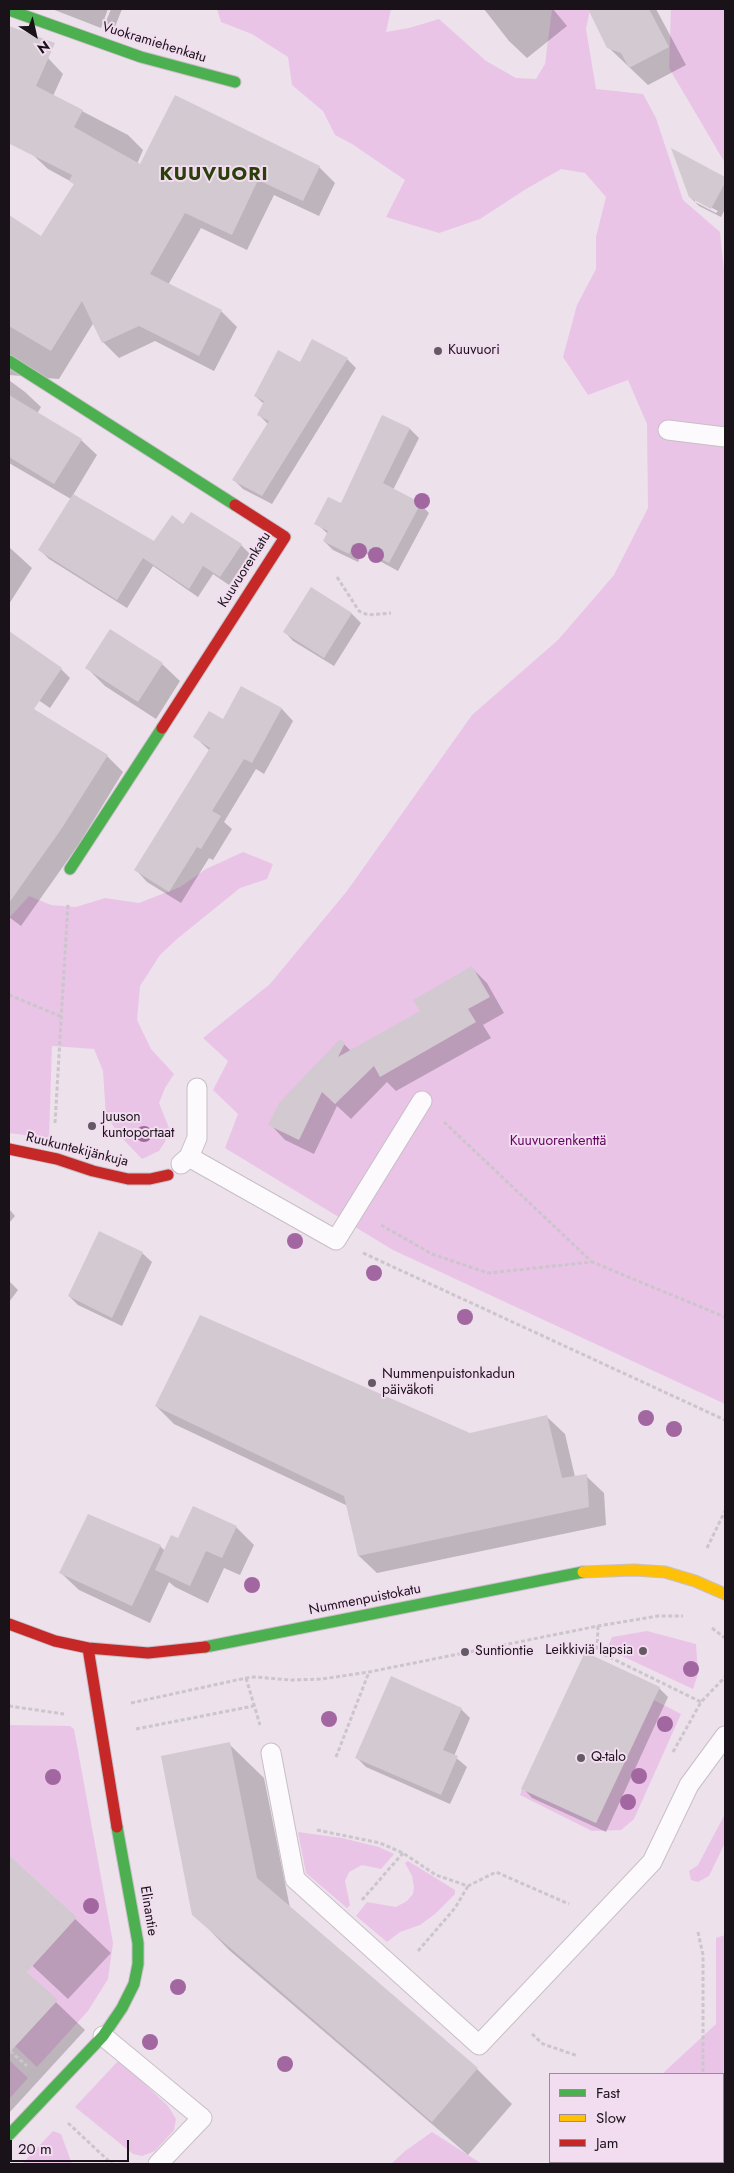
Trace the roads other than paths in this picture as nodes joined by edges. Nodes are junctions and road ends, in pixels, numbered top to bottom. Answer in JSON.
{"nodes":[{"id":1,"x":9,"y":10,"type":"edge"},
{"id":2,"x":234,"y":82,"type":"dead end"},
{"id":3,"x":9,"y":361,"type":"edge"},
{"id":4,"x":668,"y":430,"type":"dead end"},
{"id":5,"x":725,"y":437,"type":"edge"},
{"id":6,"x":70,"y":869,"type":"dead end"},
{"id":7,"x":197,"y":1088,"type":"dead end"},
{"id":8,"x":422,"y":1101,"type":"road end"},
{"id":9,"x":9,"y":1149,"type":"edge"},
{"id":10,"x":189,"y":1157,"type":"junction"},
{"id":11,"x":168,"y":1174,"type":"joint"},
{"id":12,"x":725,"y":1594,"type":"edge"},
{"id":13,"x":9,"y":1624,"type":"edge"},
{"id":14,"x":88,"y":1648,"type":"junction"},
{"id":15,"x":725,"y":1736,"type":"edge"},
{"id":16,"x":271,"y":1753,"type":"road end"},
{"id":17,"x":103,"y":2036,"type":"junction"},
{"id":18,"x":9,"y":2136,"type":"edge"},
{"id":19,"x":158,"y":2164,"type":"edge"}],
"edges":[{"from":1,"to":2,"type":"street","name":"Vuokramiehenkatu"},
{"from":3,"to":6,"type":"street","name":"Kuuvuorenkatu"},
{"from":4,"to":5,"type":"lane"},
{"from":7,"to":10,"type":"lane"},
{"from":8,"to":10,"type":"lane"},
{"from":9,"to":11,"type":"street","name":"Ruukuntekijänkuja"},
{"from":10,"to":11,"type":"lane"},
{"from":12,"to":14,"type":"street","name":"Nummenpuistokatu"},
{"from":13,"to":14,"type":"street","name":"Nummenpuistokatu"},
{"from":14,"to":17,"type":"street","name":"Elinantie"},
{"from":15,"to":16,"type":"lane"},
{"from":17,"to":18,"type":"street","name":"Elinantie"},
{"from":17,"to":19,"type":"lane"}]}
